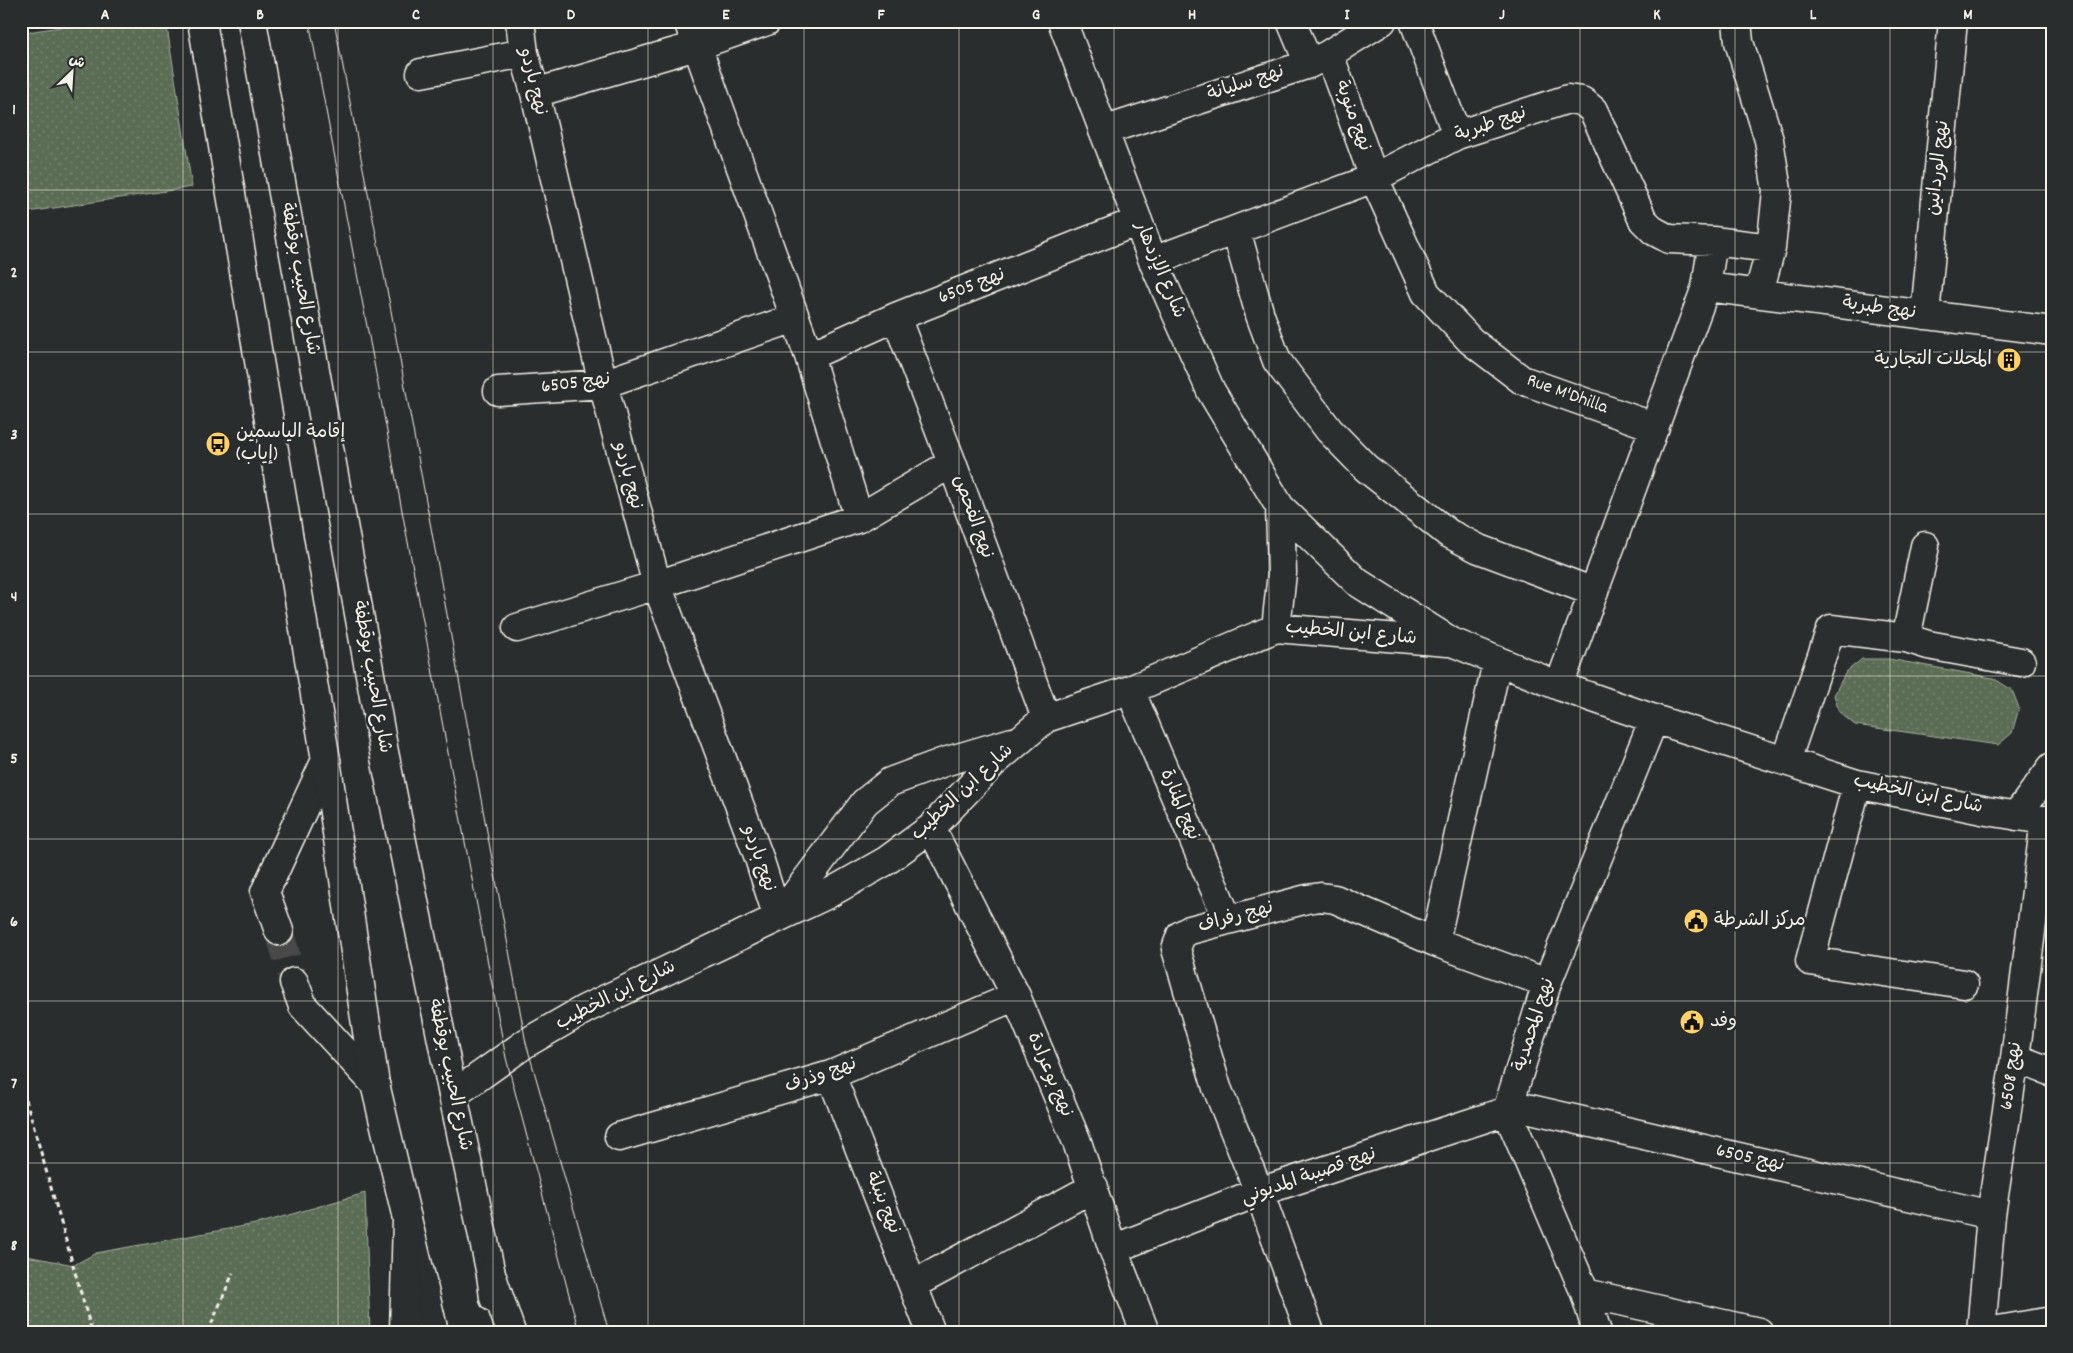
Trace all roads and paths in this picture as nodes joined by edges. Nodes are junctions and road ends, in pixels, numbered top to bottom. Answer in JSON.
{"nodes":[{"id":1,"x":202,"y":21,"type":"edge"},
{"id":2,"x":252,"y":21,"type":"edge"},
{"id":3,"x":520,"y":21,"type":"edge"},
{"id":4,"x":688,"y":21,"type":"edge"},
{"id":5,"x":768,"y":21,"type":"edge"},
{"id":6,"x":1062,"y":21,"type":"edge"},
{"id":7,"x":1291,"y":21,"type":"edge"},
{"id":8,"x":1382,"y":21,"type":"edge"},
{"id":9,"x":1414,"y":21,"type":"edge"},
{"id":10,"x":1737,"y":21,"type":"edge"},
{"id":11,"x":1953,"y":21,"type":"edge"},
{"id":12,"x":696,"y":46,"type":"junction"},
{"id":13,"x":524,"y":53,"type":"junction"},
{"id":14,"x":1319,"y":59,"type":"junction"},
{"id":15,"x":421,"y":72,"type":"dead end"},
{"id":16,"x":535,"y":93,"type":"junction"},
{"id":17,"x":1103,"y":131,"type":"junction"},
{"id":18,"x":1457,"y":135,"type":"junction"},
{"id":19,"x":1374,"y":178,"type":"junction"},
{"id":20,"x":1138,"y":221,"type":"junction"},
{"id":21,"x":1236,"y":230,"type":"junction"},
{"id":22,"x":1713,"y":241,"type":"junction"},
{"id":23,"x":1771,"y":248,"type":"junction"},
{"id":24,"x":1153,"y":261,"type":"junction"},
{"id":25,"x":1706,"y":287,"type":"junction"},
{"id":26,"x":1759,"y":292,"type":"junction"},
{"id":27,"x":1925,"y":315,"type":"junction"},
{"id":28,"x":896,"y":317,"type":"junction"},
{"id":29,"x":795,"y":318,"type":"junction"},
{"id":30,"x":2052,"y":331,"type":"edge"},
{"id":31,"x":808,"y":356,"type":"junction"},
{"id":32,"x":603,"y":384,"type":"junction"},
{"id":33,"x":498,"y":391,"type":"dead end"},
{"id":34,"x":1655,"y":427,"type":"junction"},
{"id":35,"x":952,"y":463,"type":"junction"},
{"id":36,"x":1280,"y":507,"type":"junction"},
{"id":37,"x":859,"y":518,"type":"junction"},
{"id":38,"x":1925,"y":546,"type":"dead end"},
{"id":39,"x":1357,"y":582,"type":"joint"},
{"id":40,"x":657,"y":585,"type":"junction"},
{"id":41,"x":1594,"y":592,"type":"junction"},
{"id":42,"x":517,"y":628,"type":"dead end"},
{"id":43,"x":1276,"y":628,"type":"junction"},
{"id":44,"x":1906,"y":638,"type":"junction"},
{"id":45,"x":1452,"y":642,"type":"junction"},
{"id":46,"x":1497,"y":662,"type":"junction"},
{"id":47,"x":2021,"y":662,"type":"dead end"},
{"id":48,"x":1558,"y":686,"type":"junction"},
{"id":49,"x":1130,"y":690,"type":"junction"},
{"id":50,"x":1046,"y":718,"type":"junction"},
{"id":51,"x":1654,"y":719,"type":"junction"},
{"id":52,"x":1020,"y":739,"type":"junction"},
{"id":53,"x":326,"y":760,"type":"junction"},
{"id":54,"x":1786,"y":760,"type":"junction"},
{"id":55,"x":2052,"y":767,"type":"edge"},
{"id":56,"x":1857,"y":784,"type":"junction"},
{"id":57,"x":2016,"y":816,"type":"junction"},
{"id":58,"x":2048,"y":820,"type":"edge"},
{"id":59,"x":931,"y":828,"type":"junction"},
{"id":60,"x":778,"y":918,"type":"junction"},
{"id":61,"x":1228,"y":920,"type":"junction"},
{"id":62,"x":279,"y":931,"type":"tunnel mouth"},
{"id":63,"x":1435,"y":942,"type":"junction"},
{"id":64,"x":294,"y":982,"type":"tunnel mouth"},
{"id":65,"x":1547,"y":983,"type":"junction"},
{"id":66,"x":1964,"y":984,"type":"dead end"},
{"id":67,"x":1016,"y":996,"type":"junction"},
{"id":68,"x":2015,"y":1058,"type":"junction"},
{"id":69,"x":2052,"y":1072,"type":"edge"},
{"id":70,"x":831,"y":1075,"type":"junction"},
{"id":71,"x":21,"y":1082,"type":"edge"},
{"id":72,"x":375,"y":1084,"type":"junction"},
{"id":73,"x":453,"y":1095,"type":"junction"},
{"id":74,"x":1508,"y":1108,"type":"junction"},
{"id":75,"x":619,"y":1138,"type":"dead end"},
{"id":76,"x":1094,"y":1187,"type":"junction"},
{"id":77,"x":1258,"y":1192,"type":"junction"},
{"id":78,"x":1991,"y":1215,"type":"junction"},
{"id":79,"x":407,"y":1218,"type":"junction"},
{"id":80,"x":1113,"y":1249,"type":"junction"},
{"id":81,"x":233,"y":1273,"type":"dead end"},
{"id":82,"x":491,"y":1274,"type":"junction"},
{"id":83,"x":914,"y":1284,"type":"junction"},
{"id":84,"x":1585,"y":1293,"type":"junction"},
{"id":85,"x":2052,"y":1321,"type":"edge"},
{"id":86,"x":1728,"y":1329,"type":"edge"},
{"id":87,"x":92,"y":1332,"type":"edge"},
{"id":88,"x":208,"y":1332,"type":"edge"},
{"id":89,"x":404,"y":1332,"type":"edge"},
{"id":90,"x":434,"y":1332,"type":"edge"},
{"id":91,"x":499,"y":1332,"type":"edge"},
{"id":92,"x":511,"y":1332,"type":"edge"},
{"id":93,"x":932,"y":1332,"type":"edge"},
{"id":94,"x":1145,"y":1332,"type":"edge"},
{"id":95,"x":1310,"y":1332,"type":"edge"},
{"id":96,"x":1597,"y":1332,"type":"edge"},
{"id":97,"x":1759,"y":1332,"type":"edge"},
{"id":98,"x":1981,"y":1332,"type":"edge"},
{"id":99,"x":1987,"y":1332,"type":"edge"}],
"edges":[{"from":1,"to":53,"type":"main road"},
{"from":2,"to":73,"type":"main road","name":"شارع الحبيب بوقطفة"},
{"from":3,"to":13,"type":"main road","name":"نهج باردو"},
{"from":4,"to":12,"type":"main road"},
{"from":5,"to":12,"type":"main road"},
{"from":6,"to":17,"type":"main road","name":"شارع الإزدهار"},
{"from":7,"to":14,"type":"main road","name":"نهج منوبة"},
{"from":8,"to":14,"type":"main road","name":"نهج سليانة"},
{"from":9,"to":18,"type":"main road"},
{"from":10,"to":23,"type":"main road"},
{"from":11,"to":27,"type":"main road","name":"نهج الوردانين"},
{"from":12,"to":16,"type":"main road"},
{"from":12,"to":29,"type":"main road"},
{"from":13,"to":15,"type":"main road"},
{"from":13,"to":16,"type":"main road","name":"نهج باردو"},
{"from":14,"to":17,"type":"main road","name":"نهج سليانة"},
{"from":14,"to":19,"type":"main road","name":"نهج منوبة"},
{"from":16,"to":32,"type":"main road","name":"نهج باردو"},
{"from":17,"to":20,"type":"main road","name":"شارع الإزدهار"},
{"from":18,"to":19,"type":"main road","name":"نهج طبربة"},
{"from":18,"to":22,"type":"main road","name":"نهج طبربة"},
{"from":19,"to":21,"type":"main road","name":"نهج طبربة"},
{"from":19,"to":34,"type":"main road","name":"Rue M'Dhilla"},
{"from":20,"to":24,"type":"main road","name":"شارع الإزدهار"},
{"from":20,"to":28,"type":"main road","name":"نهج 6505"},
{"from":21,"to":24,"type":"main road","name":"نهج طبربة"},
{"from":21,"to":41,"type":"main road"},
{"from":22,"to":23,"type":"main road","name":"نهج طبربة"},
{"from":22,"to":25,"type":"main road"},
{"from":23,"to":26,"type":"main road"},
{"from":24,"to":36,"type":"main road","name":"شارع الإزدهار"},
{"from":25,"to":26,"type":"main road","name":"نهج طبربة"},
{"from":25,"to":34,"type":"main road"},
{"from":26,"to":27,"type":"main road","name":"نهج طبربة"},
{"from":27,"to":30,"type":"main road","name":"نهج طبربة"},
{"from":28,"to":31,"type":"main road","name":"نهج 6505"},
{"from":28,"to":35,"type":"main road","name":"نهج الفحص"},
{"from":29,"to":31,"type":"main road"},
{"from":29,"to":32,"type":"main road","name":"نهج 6505"},
{"from":31,"to":37,"type":"main road"},
{"from":32,"to":33,"type":"main road","name":"نهج 6505"},
{"from":32,"to":40,"type":"main road","name":"نهج باردو"},
{"from":34,"to":41,"type":"main road"},
{"from":35,"to":37,"type":"main road"},
{"from":35,"to":50,"type":"main road","name":"نهج الفحص"},
{"from":36,"to":39,"type":"main road","name":"شارع الإزدهار"},
{"from":36,"to":43,"type":"main road","name":"شارع الإزدهار"},
{"from":37,"to":40,"type":"main road"},
{"from":38,"to":44,"type":"main road"},
{"from":39,"to":45,"type":"main road","name":"شارع ابن الخطيب"},
{"from":40,"to":42,"type":"main road"},
{"from":40,"to":60,"type":"main road","name":"نهج باردو"},
{"from":41,"to":48,"type":"main road"},
{"from":43,"to":45,"type":"main road","name":"شارع ابن الخطيب"},
{"from":43,"to":49,"type":"main road","name":"شارع ابن الخطيب"},
{"from":44,"to":47,"type":"main road"},
{"from":44,"to":54,"type":"main road"},
{"from":45,"to":46,"type":"main road","name":"شارع ابن الخطيب"},
{"from":46,"to":48,"type":"main road","name":"شارع ابن الخطيب"},
{"from":46,"to":63,"type":"main road"},
{"from":48,"to":51,"type":"main road","name":"شارع ابن الخطيب"},
{"from":49,"to":50,"type":"main road","name":"شارع ابن الخطيب"},
{"from":49,"to":61,"type":"main road","name":"نهج المنارة"},
{"from":50,"to":52,"type":"main road","name":"شارع ابن الخطيب"},
{"from":51,"to":54,"type":"main road","name":"شارع ابن الخطيب"},
{"from":51,"to":65,"type":"main road","name":"نهج المحمدية"},
{"from":52,"to":59,"type":"main road","name":"شارع ابن الخطيب"},
{"from":52,"to":60,"type":"main road"},
{"from":53,"to":62,"type":"main road"},
{"from":53,"to":72,"type":"main road"},
{"from":54,"to":56,"type":"main road","name":"شارع ابن الخطيب"},
{"from":55,"to":57,"type":"main road"},
{"from":56,"to":57,"type":"main road","name":"شارع ابن الخطيب"},
{"from":56,"to":66,"type":"main road"},
{"from":57,"to":58,"type":"main road","name":"شارع ابن الخطيب"},
{"from":58,"to":68,"type":"main road","name":"نهج 6508"},
{"from":59,"to":60,"type":"main road","name":"شارع ابن الخطيب"},
{"from":59,"to":67,"type":"main road","name":"نهج بوعرادة"},
{"from":60,"to":73,"type":"main road","name":"شارع ابن الخطيب"},
{"from":61,"to":63,"type":"main road","name":"نهج رفراف"},
{"from":61,"to":77,"type":"main road","name":"نهج رفراف"},
{"from":63,"to":65,"type":"main road","name":"نهج رفراف"},
{"from":64,"to":72,"type":"main road"},
{"from":65,"to":74,"type":"main road","name":"نهج المحمدية"},
{"from":67,"to":70,"type":"main road","name":"نهج وذرف"},
{"from":67,"to":76,"type":"main road","name":"نهج بوعرادة"},
{"from":68,"to":69,"type":"main road"},
{"from":68,"to":78,"type":"main road","name":"نهج 6508"},
{"from":70,"to":75,"type":"main road","name":"نهج وذرف"},
{"from":70,"to":83,"type":"main road","name":"نهج بنبلة"},
{"from":71,"to":87,"type":"path"},
{"from":72,"to":79,"type":"main road"},
{"from":73,"to":82,"type":"main road","name":"شارع الحبيب بوقطفة"},
{"from":74,"to":77,"type":"main road","name":"نهج قصيبة المديوني"},
{"from":74,"to":78,"type":"main road","name":"نهج 6505"},
{"from":74,"to":84,"type":"main road"},
{"from":76,"to":80,"type":"main road","name":"نهج بوعرادة"},
{"from":76,"to":83,"type":"main road"},
{"from":77,"to":80,"type":"main road","name":"نهج قصيبة المديوني"},
{"from":77,"to":95,"type":"main road","name":"نهج رفراف"},
{"from":78,"to":98,"type":"main road","name":"نهج 6508"},
{"from":79,"to":89,"type":"main road"},
{"from":79,"to":90,"type":"main road"},
{"from":80,"to":94,"type":"main road","name":"نهج بوعرادة"},
{"from":81,"to":88,"type":"path"},
{"from":82,"to":91,"type":"main road","name":"شارع الحبيب بوقطفة"},
{"from":82,"to":92,"type":"main road"},
{"from":83,"to":93,"type":"main road","name":"نهج بنبلة"},
{"from":84,"to":86,"type":"main road"},
{"from":84,"to":96,"type":"main road"},
{"from":85,"to":99,"type":"main road"},
{"from":86,"to":97,"type":"main road"}]}
